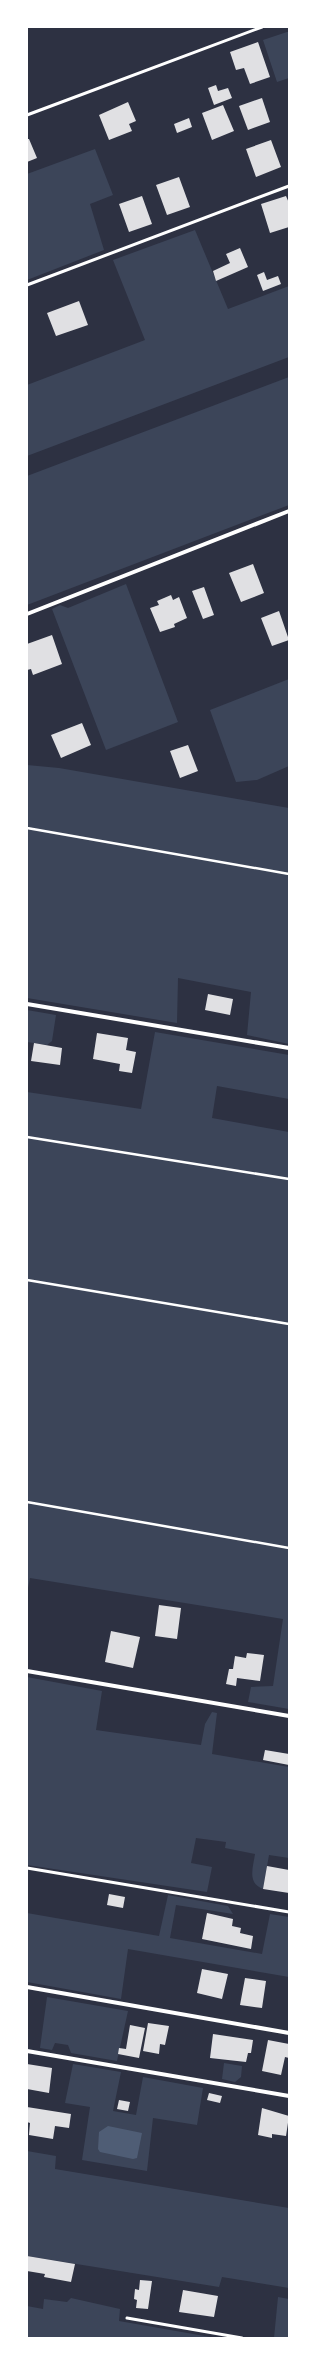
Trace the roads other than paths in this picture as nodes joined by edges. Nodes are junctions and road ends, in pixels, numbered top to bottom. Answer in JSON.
{"nodes":[{"id":1,"x":262,"y":27,"type":"edge"},
{"id":2,"x":27,"y":115,"type":"edge"},
{"id":3,"x":289,"y":186,"type":"edge"},
{"id":4,"x":27,"y":285,"type":"edge"},
{"id":5,"x":289,"y":511,"type":"edge"},
{"id":6,"x":27,"y":614,"type":"edge"},
{"id":7,"x":27,"y":1004,"type":"edge"},
{"id":8,"x":289,"y":1048,"type":"edge"},
{"id":9,"x":27,"y":1671,"type":"edge"},
{"id":10,"x":289,"y":1716,"type":"edge"},
{"id":11,"x":27,"y":1868,"type":"edge"},
{"id":12,"x":289,"y":1912,"type":"edge"},
{"id":13,"x":27,"y":1987,"type":"edge"},
{"id":14,"x":289,"y":2033,"type":"edge"},
{"id":15,"x":27,"y":2051,"type":"edge"},
{"id":16,"x":289,"y":2096,"type":"edge"},
{"id":17,"x":127,"y":2318,"type":"dead end"},
{"id":18,"x":242,"y":2338,"type":"edge"}],
"edges":[{"from":1,"to":2,"type":"lane"},
{"from":3,"to":4,"type":"lane"},
{"from":5,"to":6,"type":"street"},
{"from":7,"to":8,"type":"street"},
{"from":9,"to":10,"type":"street"},
{"from":11,"to":12,"type":"lane"},
{"from":13,"to":14,"type":"street"},
{"from":15,"to":16,"type":"street"},
{"from":17,"to":18,"type":"lane"}]}
